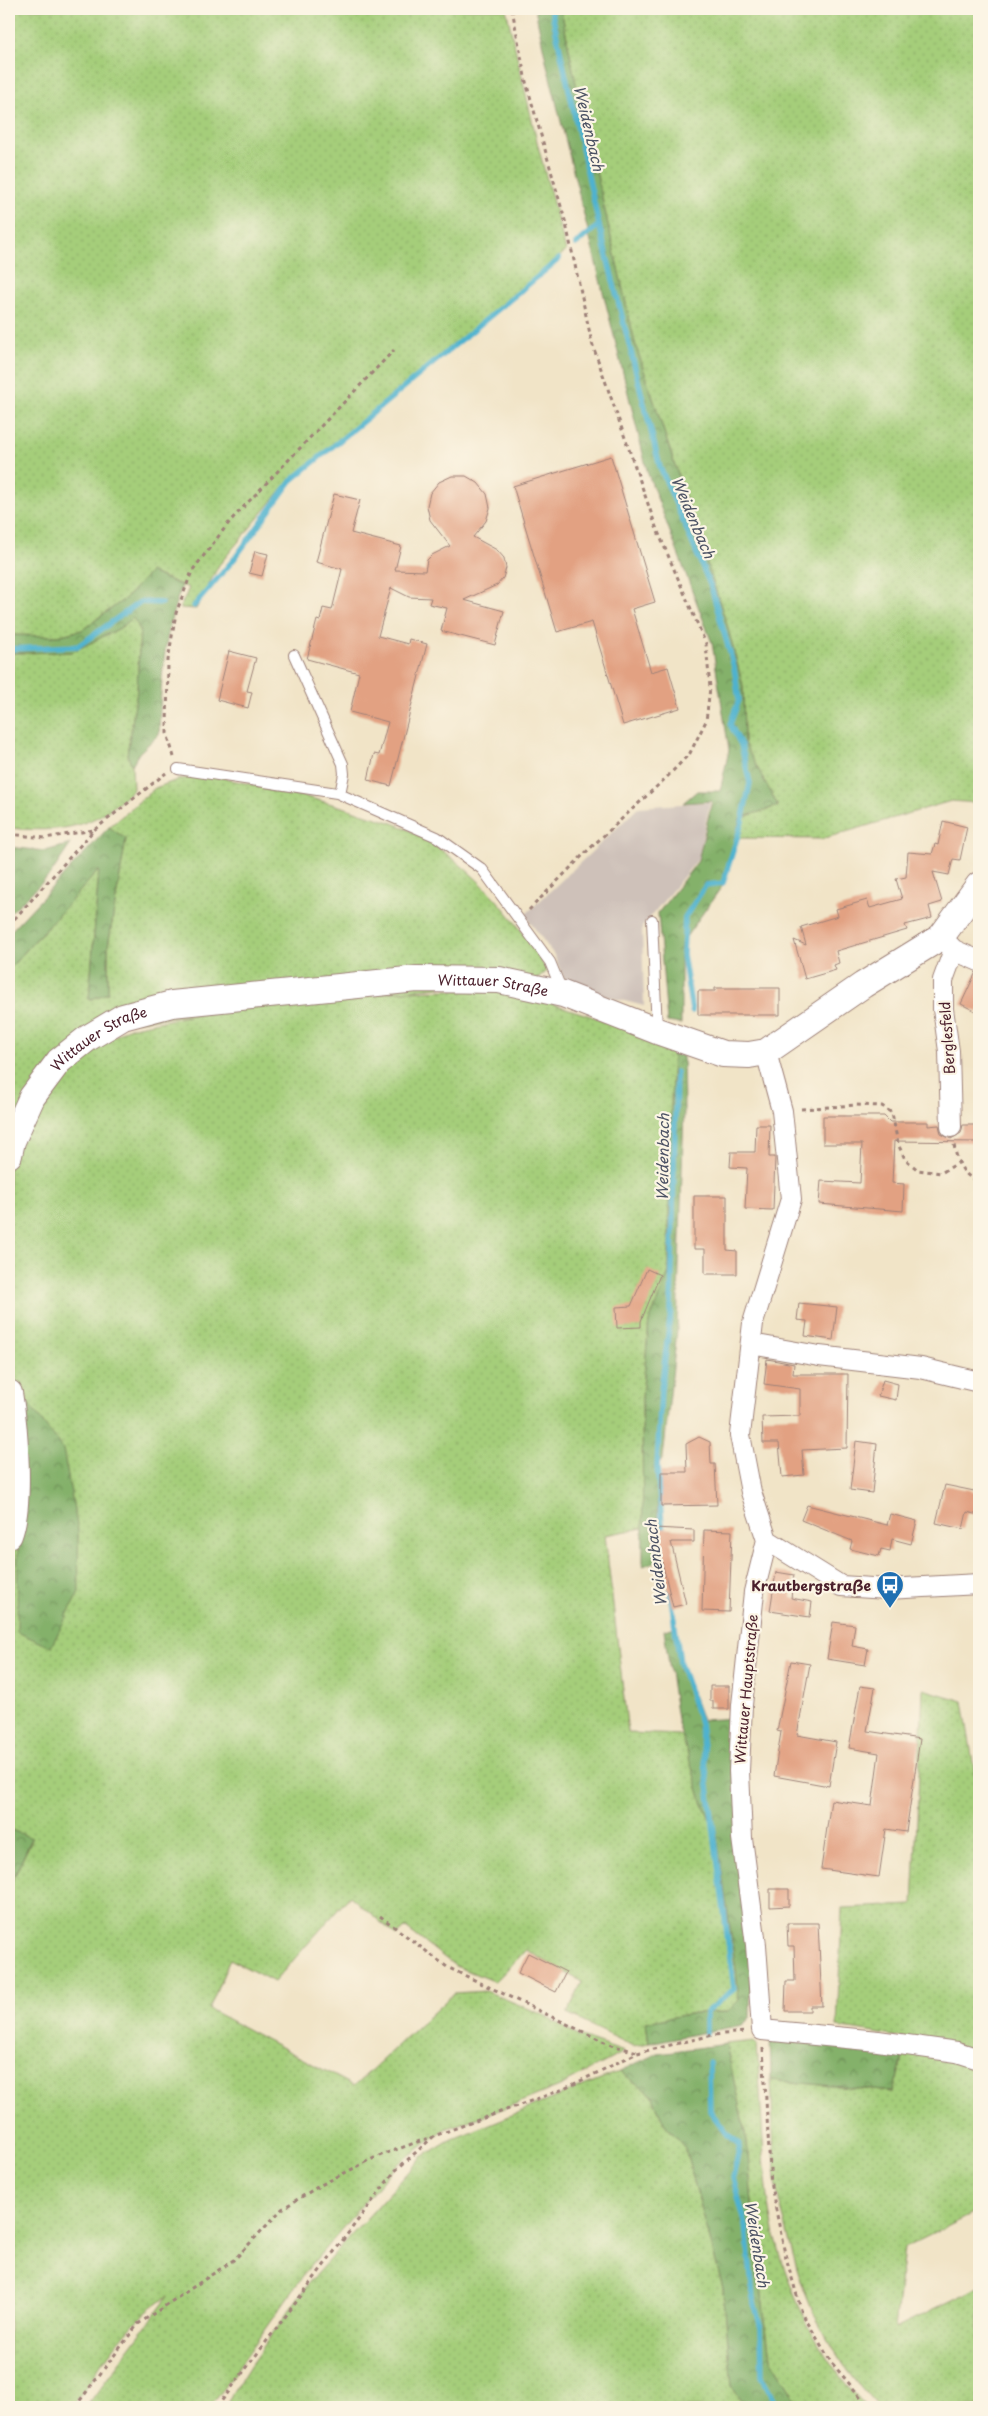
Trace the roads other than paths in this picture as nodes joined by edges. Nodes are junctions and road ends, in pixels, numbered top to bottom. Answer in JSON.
{"nodes":[{"id":1,"x":294,"y":655,"type":"dead end"},
{"id":2,"x":178,"y":770,"type":"road end"},
{"id":3,"x":340,"y":794,"type":"junction"},
{"id":4,"x":979,"y":885,"type":"edge"},
{"id":5,"x":652,"y":920,"type":"dead end"},
{"id":6,"x":948,"y":944,"type":"junction"},
{"id":7,"x":979,"y":961,"type":"edge"},
{"id":8,"x":563,"y":994,"type":"junction"},
{"id":9,"x":657,"y":1032,"type":"junction"},
{"id":10,"x":766,"y":1052,"type":"junction"},
{"id":11,"x":951,"y":1127,"type":"road end"},
{"id":12,"x":9,"y":1155,"type":"edge"},
{"id":13,"x":751,"y":1344,"type":"junction"},
{"id":14,"x":979,"y":1382,"type":"edge"},
{"id":15,"x":9,"y":1393,"type":"edge"},
{"id":16,"x":9,"y":1535,"type":"edge"},
{"id":17,"x":767,"y":1540,"type":"junction"},
{"id":18,"x":979,"y":1584,"type":"edge"},
{"id":19,"x":979,"y":2058,"type":"edge"}],
"edges":[{"from":1,"to":3,"type":"lane"},
{"from":2,"to":3,"type":"lane"},
{"from":3,"to":8,"type":"lane"},
{"from":4,"to":6,"type":"street"},
{"from":5,"to":9,"type":"lane"},
{"from":6,"to":7,"type":"street"},
{"from":6,"to":10,"type":"street"},
{"from":6,"to":11,"type":"street","name":"Berglesfeld"},
{"from":8,"to":9,"type":"street","name":"Wittauer Straße"},
{"from":8,"to":12,"type":"street","name":"Wittauer Straße"},
{"from":9,"to":10,"type":"street","name":"Wittauer Straße"},
{"from":10,"to":13,"type":"street"},
{"from":13,"to":14,"type":"street"},
{"from":13,"to":17,"type":"street"},
{"from":15,"to":16,"type":"street"},
{"from":17,"to":18,"type":"street"},
{"from":17,"to":19,"type":"street","name":"Wittauer Hauptstraße"}]}
